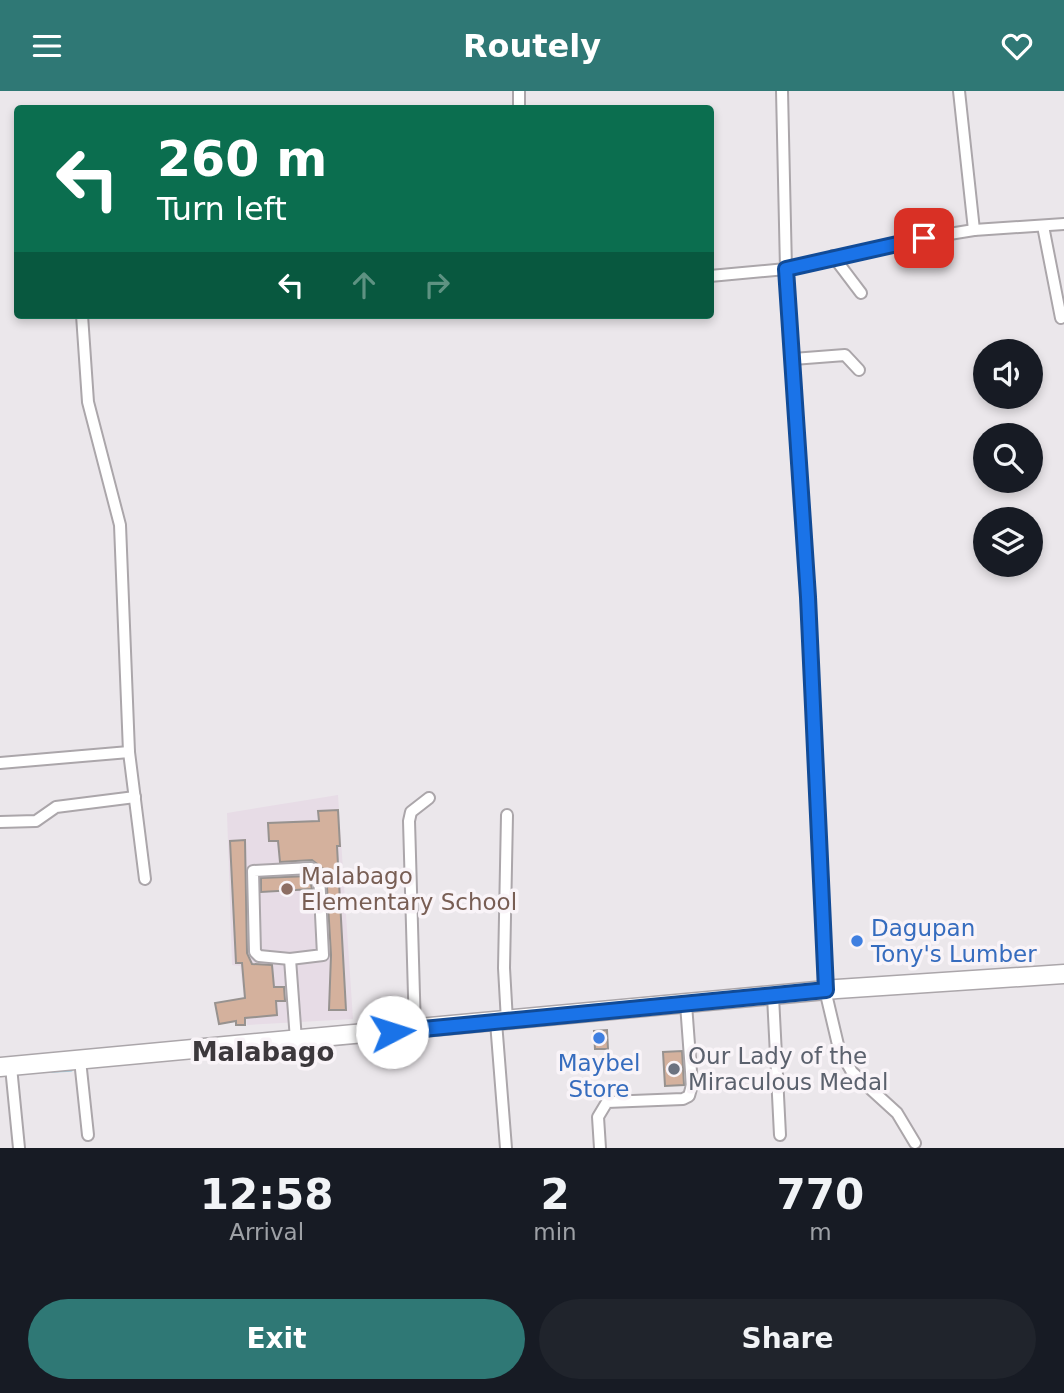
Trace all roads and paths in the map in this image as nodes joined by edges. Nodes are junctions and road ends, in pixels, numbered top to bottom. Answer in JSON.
{"nodes":[{"id":1,"x":782,"y":91,"type":"edge"},
{"id":2,"x":959,"y":91,"type":"edge"},
{"id":3,"x":1064,"y":224,"type":"edge"},
{"id":4,"x":1043,"y":226,"type":"junction"},
{"id":5,"x":974,"y":230,"type":"junction"},
{"id":6,"x":833,"y":256,"type":"junction"},
{"id":7,"x":786,"y":269,"type":"junction"},
{"id":8,"x":714,"y":276,"type":"edge"},
{"id":9,"x":861,"y":293,"type":"dead end"},
{"id":10,"x":1061,"y":318,"type":"dead end"},
{"id":11,"x":82,"y":319,"type":"edge"},
{"id":12,"x":793,"y":359,"type":"junction"},
{"id":13,"x":859,"y":370,"type":"dead end"},
{"id":14,"x":129,"y":752,"type":"junction"},
{"id":15,"x":0,"y":763,"type":"edge"},
{"id":16,"x":135,"y":797,"type":"junction"},
{"id":17,"x":429,"y":797,"type":"dead end"},
{"id":18,"x":507,"y":815,"type":"dead end"},
{"id":19,"x":0,"y":823,"type":"edge"},
{"id":20,"x":145,"y":879,"type":"dead end"},
{"id":21,"x":290,"y":959,"type":"junction"},
{"id":22,"x":1064,"y":974,"type":"edge"},
{"id":23,"x":826,"y":990,"type":"junction"},
{"id":24,"x":773,"y":996,"type":"junction"},
{"id":25,"x":686,"y":1004,"type":"junction"},
{"id":26,"x":502,"y":1022,"type":"junction"},
{"id":27,"x":415,"y":1030,"type":"junction"},
{"id":28,"x":296,"y":1040,"type":"junction"},
{"id":29,"x":80,"y":1060,"type":"junction"},
{"id":30,"x":6,"y":1067,"type":"edge"},
{"id":31,"x":88,"y":1135,"type":"dead end"},
{"id":32,"x":780,"y":1135,"type":"dead end"},
{"id":33,"x":915,"y":1143,"type":"dead end"},
{"id":34,"x":19,"y":1148,"type":"edge"},
{"id":35,"x":506,"y":1148,"type":"edge"},
{"id":36,"x":600,"y":1148,"type":"edge"}],
"edges":[{"from":1,"to":7,"type":"street"},
{"from":2,"to":5,"type":"street"},
{"from":3,"to":4,"type":"street"},
{"from":4,"to":5,"type":"street"},
{"from":4,"to":10,"type":"street"},
{"from":5,"to":6,"type":"street"},
{"from":6,"to":7,"type":"street"},
{"from":6,"to":9,"type":"street"},
{"from":7,"to":8,"type":"street"},
{"from":7,"to":12,"type":"street"},
{"from":11,"to":14,"type":"street"},
{"from":12,"to":13,"type":"street"},
{"from":12,"to":23,"type":"street"},
{"from":14,"to":15,"type":"street"},
{"from":14,"to":16,"type":"street"},
{"from":16,"to":19,"type":"street"},
{"from":16,"to":20,"type":"street"},
{"from":17,"to":27,"type":"street"},
{"from":18,"to":26,"type":"street"},
{"from":21,"to":21,"type":"street"},
{"from":21,"to":28,"type":"street"},
{"from":22,"to":23,"type":"highway"},
{"from":23,"to":24,"type":"highway"},
{"from":23,"to":33,"type":"street"},
{"from":24,"to":25,"type":"highway"},
{"from":24,"to":32,"type":"street"},
{"from":25,"to":26,"type":"highway"},
{"from":25,"to":36,"type":"street"},
{"from":26,"to":27,"type":"highway"},
{"from":26,"to":35,"type":"street"},
{"from":27,"to":28,"type":"highway"},
{"from":28,"to":29,"type":"highway"},
{"from":29,"to":30,"type":"highway"},
{"from":29,"to":31,"type":"street"},
{"from":30,"to":34,"type":"street"}]}
